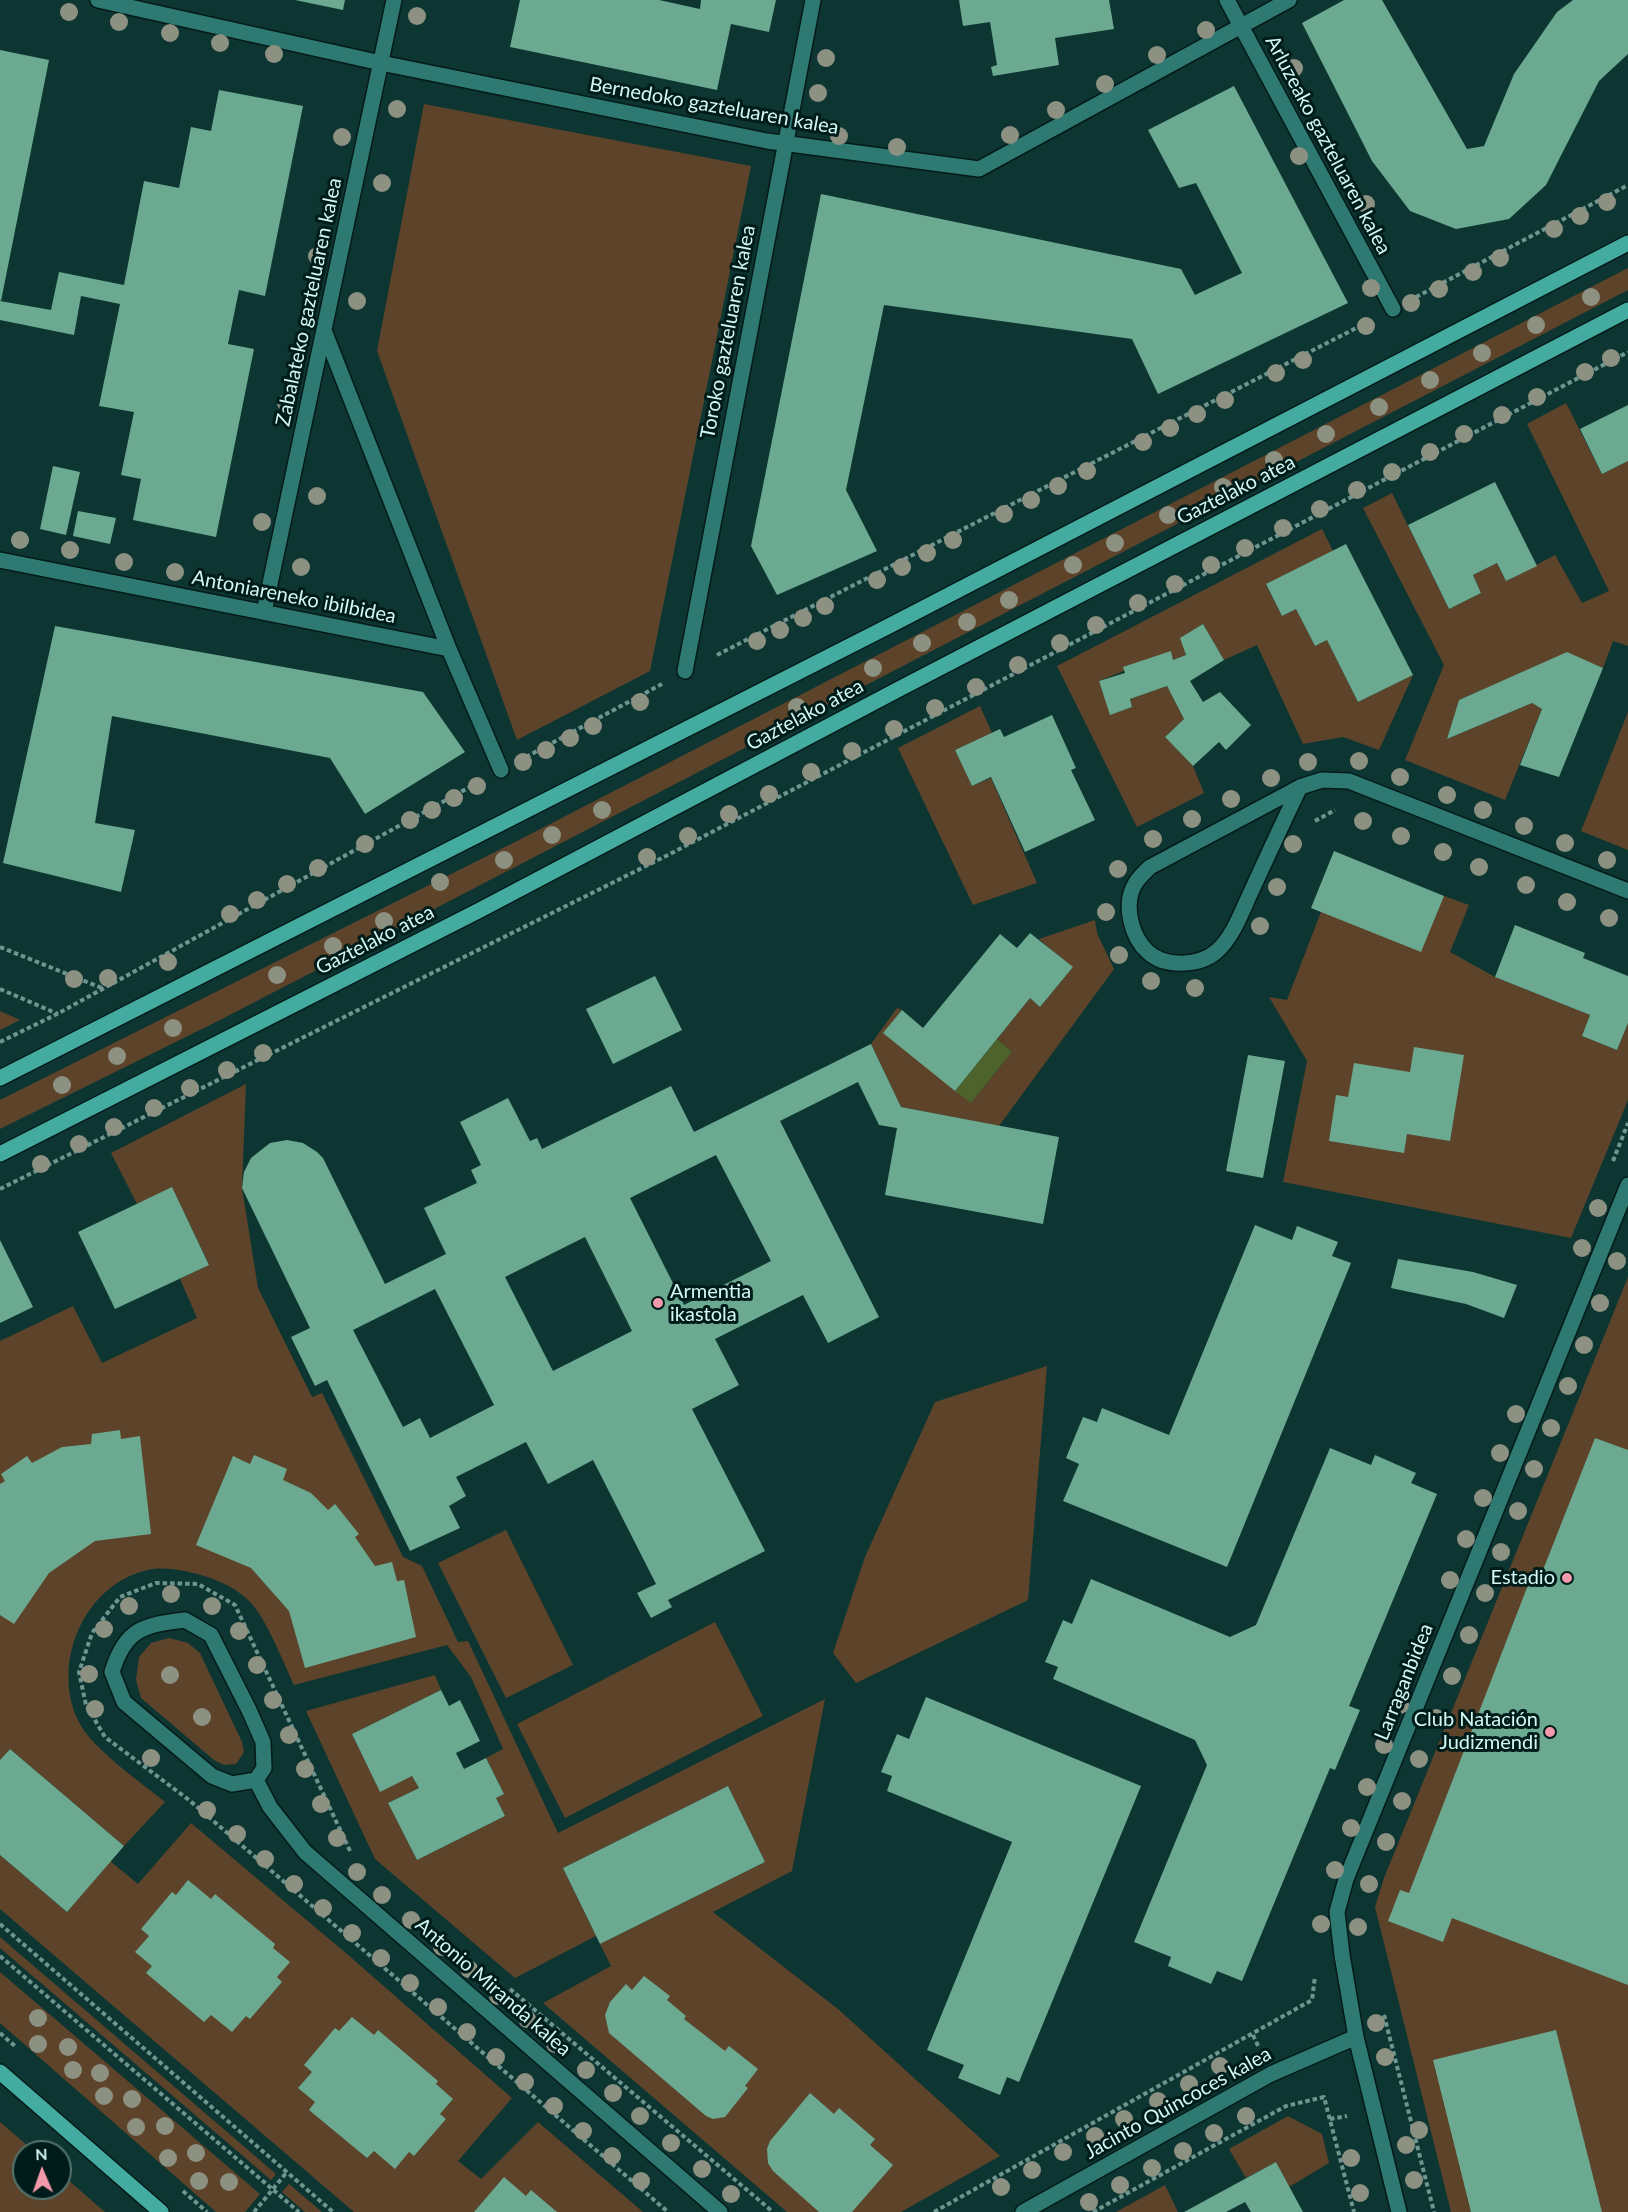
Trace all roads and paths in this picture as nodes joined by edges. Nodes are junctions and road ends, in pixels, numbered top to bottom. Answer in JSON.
{"nodes":[{"id":1,"x":98,"y":0,"type":"edge"},
{"id":2,"x":394,"y":0,"type":"edge"},
{"id":3,"x":813,"y":0,"type":"edge"},
{"id":4,"x":1227,"y":0,"type":"edge"},
{"id":5,"x":1289,"y":0,"type":"edge"},
{"id":6,"x":1241,"y":27,"type":"junction"},
{"id":7,"x":381,"y":63,"type":"junction"},
{"id":8,"x":785,"y":144,"type":"junction"},
{"id":9,"x":1628,"y":185,"type":"edge"},
{"id":10,"x":1628,"y":243,"type":"edge"},
{"id":11,"x":1393,"y":309,"type":"junction"},
{"id":12,"x":1628,"y":310,"type":"edge"},
{"id":13,"x":324,"y":332,"type":"junction"},
{"id":14,"x":1628,"y":352,"type":"edge"},
{"id":15,"x":0,"y":560,"type":"edge"},
{"id":16,"x":264,"y":612,"type":"junction"},
{"id":17,"x":449,"y":649,"type":"junction"},
{"id":18,"x":685,"y":671,"type":"junction"},
{"id":19,"x":501,"y":770,"type":"junction"},
{"id":20,"x":1300,"y":787,"type":"junction"},
{"id":21,"x":1339,"y":808,"type":"dead end"},
{"id":22,"x":1311,"y":823,"type":"dead end"},
{"id":23,"x":1628,"y":891,"type":"edge"},
{"id":24,"x":195,"y":938,"type":"junction"},
{"id":25,"x":0,"y":947,"type":"edge"},
{"id":26,"x":212,"y":971,"type":"junction"},
{"id":27,"x":102,"y":988,"type":"junction"},
{"id":28,"x":0,"y":989,"type":"edge"},
{"id":29,"x":57,"y":1014,"type":"junction"},
{"id":30,"x":95,"y":1028,"type":"junction"},
{"id":31,"x":244,"y":1030,"type":"junction"},
{"id":32,"x":0,"y":1042,"type":"edge"},
{"id":33,"x":260,"y":1059,"type":"junction"},
{"id":34,"x":0,"y":1078,"type":"edge"},
{"id":35,"x":0,"y":1154,"type":"edge"},
{"id":36,"x":1628,"y":1185,"type":"edge"},
{"id":37,"x":0,"y":1189,"type":"edge"},
{"id":38,"x":256,"y":1780,"type":"junction"},
{"id":39,"x":0,"y":1924,"type":"edge"},
{"id":40,"x":0,"y":1956,"type":"edge"},
{"id":41,"x":1382,"y":2007,"type":"dead end"},
{"id":42,"x":1253,"y":2035,"type":"dead end"},
{"id":43,"x":1356,"y":2037,"type":"junction"},
{"id":44,"x":0,"y":2072,"type":"edge"},
{"id":45,"x":287,"y":2172,"type":"junction"},
{"id":46,"x":273,"y":2189,"type":"junction"},
{"id":47,"x":161,"y":2212,"type":"edge"},
{"id":48,"x":254,"y":2212,"type":"edge"},
{"id":49,"x":300,"y":2212,"type":"edge"},
{"id":50,"x":333,"y":2212,"type":"edge"},
{"id":51,"x":720,"y":2212,"type":"edge"},
{"id":52,"x":934,"y":2212,"type":"edge"},
{"id":53,"x":1023,"y":2212,"type":"edge"},
{"id":54,"x":1093,"y":2212,"type":"edge"},
{"id":55,"x":1354,"y":2212,"type":"edge"},
{"id":56,"x":1399,"y":2212,"type":"edge"},
{"id":57,"x":1434,"y":2212,"type":"edge"}],
"edges":[{"from":1,"to":7,"type":"street","name":"Bernedoko gazteluaren kalea"},
{"from":2,"to":7,"type":"street","name":"Zabalateko gazteluaren kalea"},
{"from":3,"to":8,"type":"street","name":"Toroko gazteluaren kalea"},
{"from":4,"to":6,"type":"street","name":"Arluzeako gazteluaren kalea"},
{"from":5,"to":6,"type":"street","name":"Bernedoko gazteluaren kalea"},
{"from":6,"to":8,"type":"street","name":"Bernedoko gazteluaren kalea"},
{"from":6,"to":11,"type":"street","name":"Arluzeako gazteluaren kalea"},
{"from":7,"to":8,"type":"street","name":"Bernedoko gazteluaren kalea"},
{"from":7,"to":13,"type":"street","name":"Zabalateko gazteluaren kalea"},
{"from":8,"to":18,"type":"street","name":"Toroko gazteluaren kalea"},
{"from":9,"to":11,"type":"path"},
{"from":10,"to":26,"type":"main road","name":"Gaztelako atea"},
{"from":11,"to":18,"type":"path"},
{"from":12,"to":31,"type":"main road","name":"Gaztelako atea"},
{"from":13,"to":16,"type":"street","name":"Zabalateko gazteluaren kalea"},
{"from":13,"to":17,"type":"street"},
{"from":14,"to":33,"type":"path"},
{"from":15,"to":16,"type":"street","name":"Antoniareneko ibilbidea"},
{"from":16,"to":17,"type":"street","name":"Antoniareneko ibilbidea"},
{"from":17,"to":19,"type":"street"},
{"from":18,"to":19,"type":"path"},
{"from":19,"to":24,"type":"path"},
{"from":20,"to":20,"type":"street"},
{"from":20,"to":23,"type":"street"},
{"from":21,"to":22,"type":"path"},
{"from":24,"to":26,"type":"path"},
{"from":24,"to":27,"type":"path"},
{"from":25,"to":27,"type":"path"},
{"from":26,"to":30,"type":"main road","name":"Gaztelako atea"},
{"from":27,"to":29,"type":"path"},
{"from":28,"to":29,"type":"path"},
{"from":29,"to":30,"type":"path"},
{"from":29,"to":32,"type":"path"},
{"from":30,"to":34,"type":"main road","name":"Gaztelako atea"},
{"from":31,"to":33,"type":"path"},
{"from":31,"to":35,"type":"main road","name":"Gaztelako atea"},
{"from":33,"to":37,"type":"path"},
{"from":36,"to":43,"type":"street","name":"Larraganbidea"},
{"from":38,"to":38,"type":"street"},
{"from":38,"to":51,"type":"street","name":"Antonio Miranda kalea"},
{"from":39,"to":45,"type":"path"},
{"from":40,"to":46,"type":"path"},
{"from":41,"to":57,"type":"path"},
{"from":42,"to":52,"type":"path"},
{"from":43,"to":53,"type":"street","name":"Jacinto Quincoces kalea"},
{"from":43,"to":56,"type":"street","name":"Larraganbidea"},
{"from":44,"to":47,"type":"main road"},
{"from":45,"to":46,"type":"path"},
{"from":45,"to":50,"type":"path"},
{"from":46,"to":48,"type":"path"},
{"from":46,"to":49,"type":"path"},
{"from":54,"to":55,"type":"path"}]}
